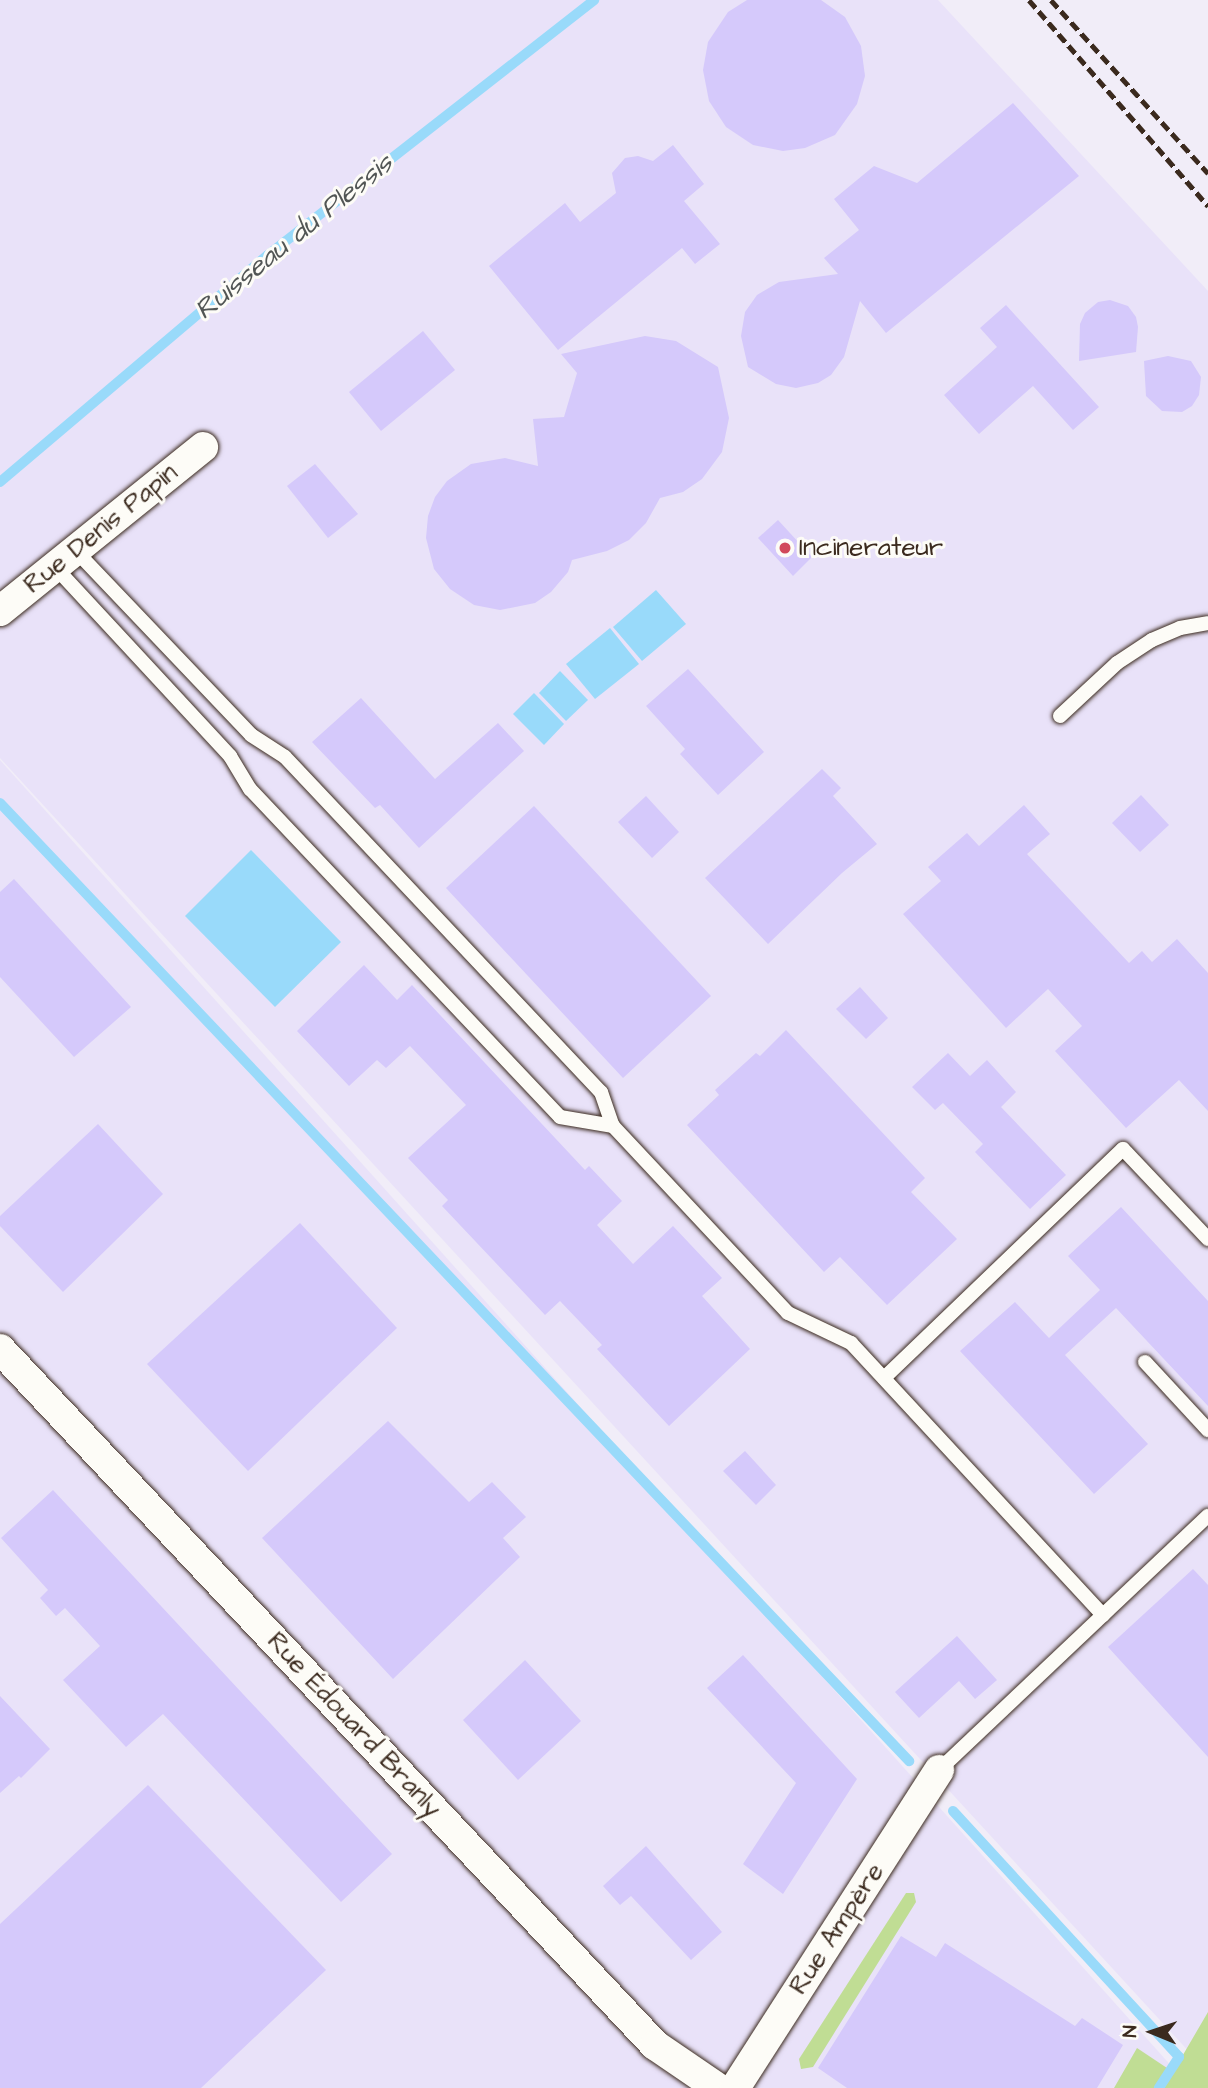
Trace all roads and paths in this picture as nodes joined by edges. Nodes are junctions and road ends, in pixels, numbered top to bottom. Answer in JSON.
{"nodes":[{"id":1,"x":203,"y":447,"type":"dead end"},
{"id":2,"x":65,"y":558,"type":"junction"},
{"id":3,"x":0,"y":611,"type":"edge"},
{"id":4,"x":1208,"y":623,"type":"edge"},
{"id":5,"x":1060,"y":716,"type":"dead end"},
{"id":6,"x":613,"y":1126,"type":"junction"},
{"id":7,"x":1208,"y":1239,"type":"edge"},
{"id":8,"x":0,"y":1349,"type":"edge"},
{"id":9,"x":1145,"y":1362,"type":"dead end"},
{"id":10,"x":884,"y":1378,"type":"junction"},
{"id":11,"x":1208,"y":1430,"type":"edge"},
{"id":12,"x":1208,"y":1516,"type":"edge"},
{"id":13,"x":1103,"y":1615,"type":"junction"},
{"id":14,"x":939,"y":1770,"type":"joint"},
{"id":15,"x":718,"y":2088,"type":"edge"},
{"id":16,"x":735,"y":2088,"type":"edge"}],
"edges":[{"from":1,"to":2,"type":"street","name":"Rue Denis Papin"},
{"from":2,"to":3,"type":"street","name":"Rue Denis Papin"},
{"from":2,"to":6,"type":"lane"},
{"from":2,"to":6,"type":"lane"},
{"from":4,"to":5,"type":"lane"},
{"from":6,"to":10,"type":"lane"},
{"from":7,"to":10,"type":"lane"},
{"from":8,"to":15,"type":"street","name":"Rue Édouard Branly"},
{"from":9,"to":11,"type":"lane"},
{"from":10,"to":13,"type":"lane"},
{"from":12,"to":13,"type":"lane"},
{"from":13,"to":14,"type":"lane"},
{"from":14,"to":16,"type":"street","name":"Rue Ampère"}]}
